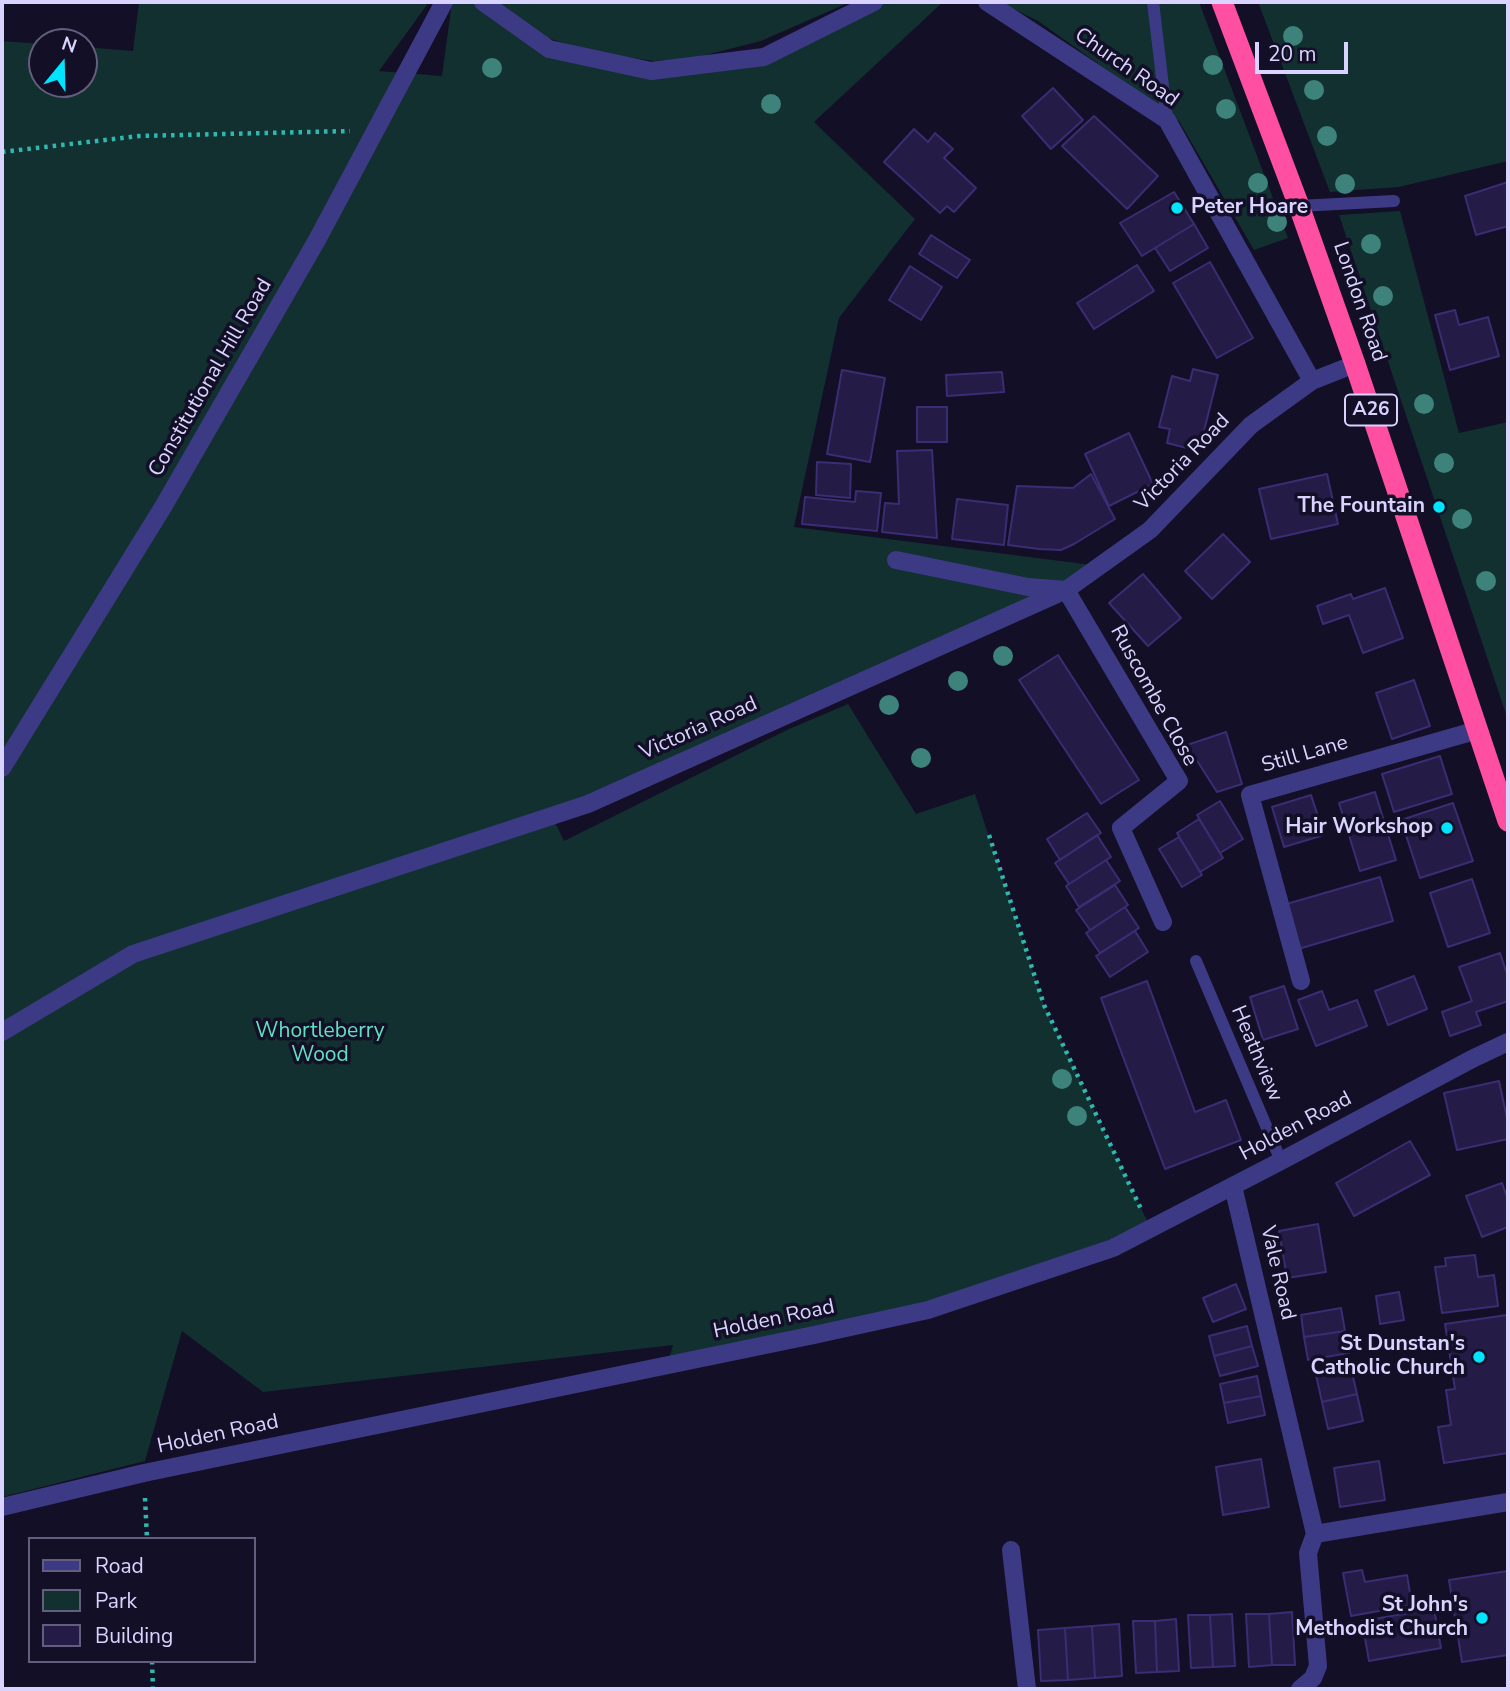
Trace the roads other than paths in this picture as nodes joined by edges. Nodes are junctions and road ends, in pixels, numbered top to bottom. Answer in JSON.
{"nodes":[{"id":1,"x":443,"y":2,"type":"edge"},
{"id":2,"x":483,"y":2,"type":"edge"},
{"id":3,"x":874,"y":2,"type":"edge"},
{"id":4,"x":987,"y":2,"type":"edge"},
{"id":5,"x":1153,"y":2,"type":"edge"},
{"id":6,"x":1222,"y":2,"type":"edge"},
{"id":7,"x":1167,"y":120,"type":"junction"},
{"id":8,"x":1394,"y":201,"type":"dead end"},
{"id":9,"x":1299,"y":206,"type":"junction"},
{"id":10,"x":1355,"y":364,"type":"junction"},
{"id":11,"x":1312,"y":381,"type":"junction"},
{"id":12,"x":896,"y":560,"type":"dead end"},
{"id":13,"x":1066,"y":590,"type":"junction"},
{"id":14,"x":1478,"y":730,"type":"junction"},
{"id":15,"x":2,"y":768,"type":"edge"},
{"id":16,"x":1508,"y":821,"type":"edge"},
{"id":17,"x":1163,"y":922,"type":"dead end"},
{"id":18,"x":1196,"y":961,"type":"dead end"},
{"id":19,"x":1301,"y":981,"type":"dead end"},
{"id":20,"x":2,"y":1032,"type":"edge"},
{"id":21,"x":1508,"y":1042,"type":"edge"},
{"id":22,"x":1281,"y":1161,"type":"junction"},
{"id":23,"x":1233,"y":1186,"type":"junction"},
{"id":24,"x":1508,"y":1502,"type":"edge"},
{"id":25,"x":2,"y":1507,"type":"edge"},
{"id":26,"x":1315,"y":1534,"type":"junction"},
{"id":27,"x":1012,"y":1549,"type":"dead end"},
{"id":28,"x":1027,"y":1689,"type":"edge"},
{"id":29,"x":1300,"y":1689,"type":"edge"}],
"edges":[{"from":1,"to":15,"type":"street","name":"Constitutional Hill Road"},
{"from":2,"to":3,"type":"street"},
{"from":4,"to":7,"type":"street","name":"Church Road"},
{"from":5,"to":7,"type":"lane"},
{"from":6,"to":9,"type":"highway","name":"London Road","number":"A26"},
{"from":7,"to":11,"type":"street","name":"Church Road"},
{"from":8,"to":9,"type":"lane"},
{"from":9,"to":10,"type":"highway","name":"London Road","number":"A26"},
{"from":10,"to":11,"type":"street","name":"Victoria Road"},
{"from":10,"to":14,"type":"highway","name":"London Road","number":"A26"},
{"from":11,"to":13,"type":"street","name":"Victoria Road"},
{"from":12,"to":13,"type":"street"},
{"from":13,"to":17,"type":"street","name":"Ruscombe Close"},
{"from":13,"to":20,"type":"street","name":"Victoria Road"},
{"from":14,"to":16,"type":"highway","name":"London Road","number":"A26"},
{"from":14,"to":19,"type":"street","name":"Still Lane"},
{"from":18,"to":22,"type":"lane","name":"Heathview"},
{"from":21,"to":22,"type":"street","name":"Holden Road"},
{"from":22,"to":23,"type":"street","name":"Holden Road"},
{"from":23,"to":25,"type":"street","name":"Holden Road"},
{"from":23,"to":26,"type":"street","name":"Vale Road"},
{"from":24,"to":26,"type":"street"},
{"from":26,"to":29,"type":"street","name":"Vale Road"},
{"from":27,"to":28,"type":"street"}]}
